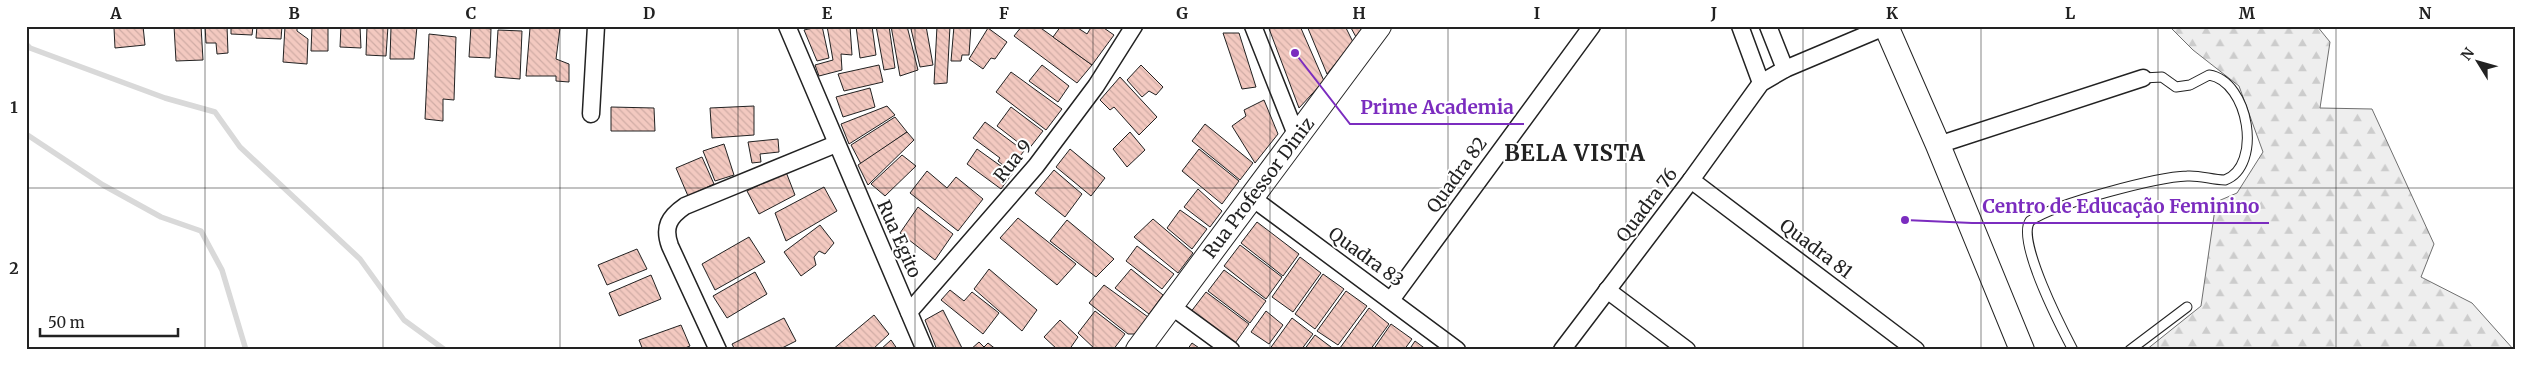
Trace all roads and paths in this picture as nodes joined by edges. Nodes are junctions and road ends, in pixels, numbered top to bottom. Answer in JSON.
{"nodes":[{"id":1,"x":596,"y":26,"type":"edge"},
{"id":2,"x":787,"y":26,"type":"edge"},
{"id":3,"x":1134,"y":26,"type":"edge"},
{"id":4,"x":1253,"y":26,"type":"edge"},
{"id":5,"x":1379,"y":26,"type":"edge"},
{"id":6,"x":1592,"y":26,"type":"edge"},
{"id":7,"x":1740,"y":26,"type":"edge"},
{"id":8,"x":1768,"y":26,"type":"edge"},
{"id":9,"x":1886,"y":26,"type":"edge"},
{"id":10,"x":1785,"y":69,"type":"junction"},
{"id":11,"x":2143,"y":78,"type":"joint"},
{"id":12,"x":1761,"y":83,"type":"junction"},
{"id":13,"x":591,"y":114,"type":"dead end"},
{"id":14,"x":1297,"y":137,"type":"junction"},
{"id":15,"x":836,"y":144,"type":"junction"},
{"id":16,"x":1938,"y":145,"type":"junction"},
{"id":17,"x":1691,"y":180,"type":"junction"},
{"id":18,"x":1252,"y":197,"type":"junction"},
{"id":19,"x":1607,"y":290,"type":"junction"},
{"id":20,"x":1391,"y":300,"type":"junction"},
{"id":21,"x":1171,"y":306,"type":"junction"},
{"id":22,"x":2187,"y":307,"type":"dead end"},
{"id":23,"x":909,"y":312,"type":"junction"},
{"id":24,"x":718,"y":350,"type":"edge"},
{"id":25,"x":925,"y":350,"type":"edge"},
{"id":26,"x":1138,"y":350,"type":"edge"},
{"id":27,"x":1230,"y":350,"type":"edge"},
{"id":28,"x":1457,"y":350,"type":"edge"},
{"id":29,"x":1562,"y":350,"type":"edge"},
{"id":30,"x":1687,"y":350,"type":"edge"},
{"id":31,"x":1916,"y":350,"type":"edge"},
{"id":32,"x":2022,"y":350,"type":"edge"},
{"id":33,"x":2072,"y":350,"type":"edge"},
{"id":34,"x":2130,"y":350,"type":"edge"}],
"edges":[{"from":1,"to":13,"type":"street"},
{"from":2,"to":15,"type":"street","name":"Rua Egito"},
{"from":3,"to":23,"type":"street","name":"Rua 9"},
{"from":4,"to":14,"type":"street"},
{"from":5,"to":14,"type":"street","name":"Rua Professor Diniz"},
{"from":6,"to":20,"type":"street","name":"Quadra 82"},
{"from":7,"to":12,"type":"street"},
{"from":8,"to":10,"type":"street"},
{"from":9,"to":10,"type":"street"},
{"from":9,"to":16,"type":"street"},
{"from":10,"to":12,"type":"street"},
{"from":11,"to":16,"type":"street"},
{"from":11,"to":33,"type":"lane"},
{"from":12,"to":17,"type":"street","name":"Quadra 76"},
{"from":14,"to":18,"type":"street","name":"Rua Professor Diniz"},
{"from":15,"to":23,"type":"street","name":"Rua Egito"},
{"from":15,"to":24,"type":"street"},
{"from":16,"to":32,"type":"street"},
{"from":17,"to":19,"type":"street","name":"Quadra 76"},
{"from":17,"to":31,"type":"street","name":"Quadra 81"},
{"from":18,"to":20,"type":"street","name":"Quadra 83"},
{"from":18,"to":21,"type":"street","name":"Rua Professor Diniz"},
{"from":19,"to":29,"type":"street","name":"Quadra 76"},
{"from":19,"to":30,"type":"street"},
{"from":20,"to":28,"type":"street","name":"Quadra 83"},
{"from":21,"to":26,"type":"street","name":"Rua Professor Diniz"},
{"from":21,"to":27,"type":"street"},
{"from":22,"to":34,"type":"lane"},
{"from":23,"to":25,"type":"street","name":"Rua Egito"}]}
